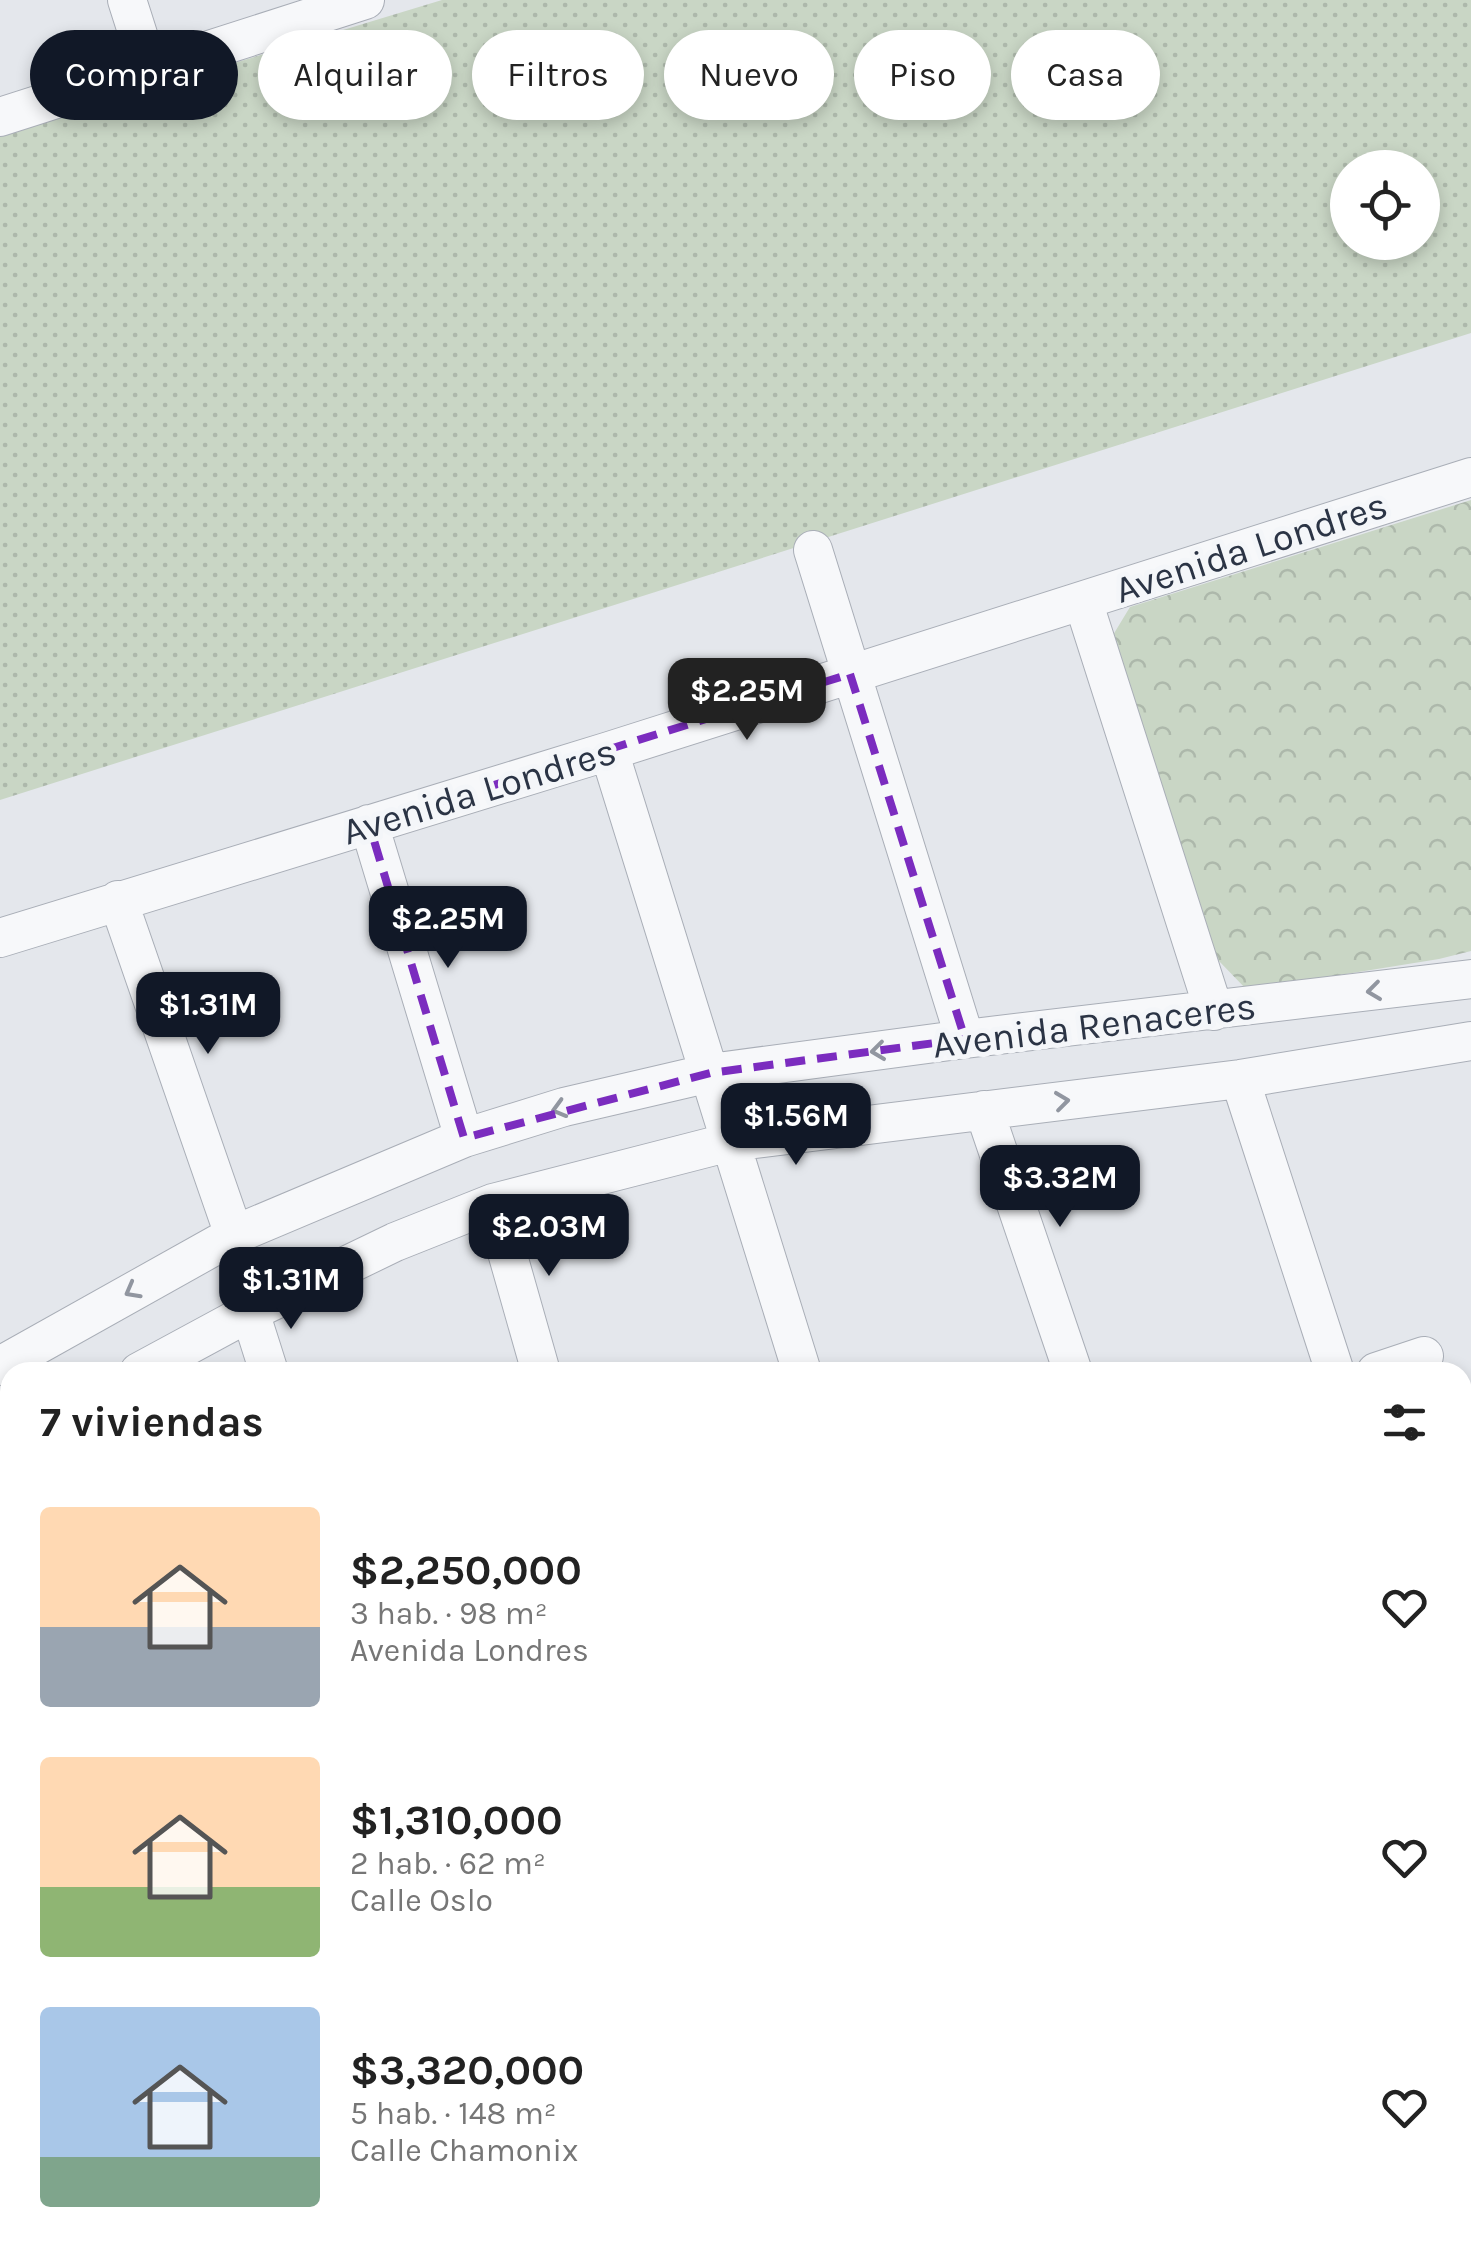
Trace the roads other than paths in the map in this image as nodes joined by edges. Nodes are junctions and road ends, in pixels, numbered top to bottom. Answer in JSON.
{"nodes":[{"id":1,"x":127,"y":0,"type":"edge"},
{"id":2,"x":365,"y":0,"type":"edge"},
{"id":3,"x":137,"y":30,"type":"edge"},
{"id":4,"x":238,"y":40,"type":"edge"},
{"id":5,"x":30,"y":107,"type":"edge"},
{"id":6,"x":0,"y":117,"type":"edge"},
{"id":7,"x":1471,"y":477,"type":"edge"},
{"id":8,"x":813,"y":550,"type":"dead end"},
{"id":9,"x":1083,"y":601,"type":"junction"},
{"id":10,"x":850,"y":674,"type":"junction"},
{"id":11,"x":609,"y":752,"type":"junction"},
{"id":12,"x":368,"y":824,"type":"junction"},
{"id":13,"x":118,"y":900,"type":"junction"},
{"id":14,"x":0,"y":938,"type":"edge"},
{"id":15,"x":1471,"y":979,"type":"edge"},
{"id":16,"x":1214,"y":1010,"type":"junction"},
{"id":17,"x":964,"y":1040,"type":"junction"},
{"id":18,"x":1471,"y":1041,"type":"edge"},
{"id":19,"x":710,"y":1073,"type":"junction"},
{"id":20,"x":1240,"y":1079,"type":"junction"},
{"id":21,"x":984,"y":1110,"type":"junction"},
{"id":22,"x":464,"y":1138,"type":"junction"},
{"id":23,"x":730,"y":1142,"type":"junction"},
{"id":24,"x":493,"y":1204,"type":"junction"},
{"id":25,"x":234,"y":1235,"type":"junction"},
{"id":26,"x":250,"y":1312,"type":"junction"},
{"id":27,"x":1424,"y":1356,"type":"dead end"},
{"id":28,"x":7,"y":1362,"type":"edge"},
{"id":29,"x":158,"y":1362,"type":"edge"},
{"id":30,"x":266,"y":1362,"type":"edge"},
{"id":31,"x":537,"y":1362,"type":"edge"},
{"id":32,"x":799,"y":1362,"type":"edge"},
{"id":33,"x":1070,"y":1362,"type":"edge"},
{"id":34,"x":1332,"y":1362,"type":"edge"},
{"id":35,"x":1406,"y":1362,"type":"edge"}],
"edges":[{"from":1,"to":3,"type":"street"},
{"from":2,"to":4,"type":"street"},
{"from":5,"to":6,"type":"street"},
{"from":7,"to":9,"type":"street","name":"Avenida Londres"},
{"from":8,"to":10,"type":"street"},
{"from":9,"to":10,"type":"street","name":"Avenida Londres"},
{"from":9,"to":16,"type":"street"},
{"from":10,"to":11,"type":"street","name":"Avenida Londres"},
{"from":10,"to":17,"type":"street"},
{"from":11,"to":12,"type":"street","name":"Avenida Londres"},
{"from":11,"to":19,"type":"street"},
{"from":12,"to":13,"type":"street","name":"Avenida Londres"},
{"from":12,"to":22,"type":"street"},
{"from":13,"to":14,"type":"street","name":"Avenida Londres"},
{"from":13,"to":25,"type":"street"},
{"from":15,"to":16,"type":"street","name":"Avenida Renaceres","one_way":true},
{"from":16,"to":17,"type":"street","name":"Avenida Renaceres"},
{"from":17,"to":19,"type":"street","name":"Avenida Renaceres","one_way":true},
{"from":18,"to":20,"type":"street","name":"Avenida Renaceres"},
{"from":19,"to":22,"type":"street","name":"Avenida Renaceres","one_way":true},
{"from":19,"to":23,"type":"street"},
{"from":21,"to":20,"type":"street","name":"Avenida Renaceres","one_way":true},
{"from":20,"to":34,"type":"street"},
{"from":21,"to":23,"type":"street","name":"Avenida Renaceres"},
{"from":21,"to":33,"type":"street"},
{"from":22,"to":25,"type":"street","name":"Avenida Renaceres"},
{"from":23,"to":24,"type":"street","name":"Avenida Renaceres"},
{"from":23,"to":32,"type":"street"},
{"from":24,"to":26,"type":"street","name":"Avenida Renaceres"},
{"from":24,"to":31,"type":"street"},
{"from":25,"to":28,"type":"street","name":"Avenida Renaceres","one_way":true},
{"from":26,"to":29,"type":"street","name":"Avenida Renaceres"},
{"from":26,"to":30,"type":"street"},
{"from":27,"to":35,"type":"street"}]}
